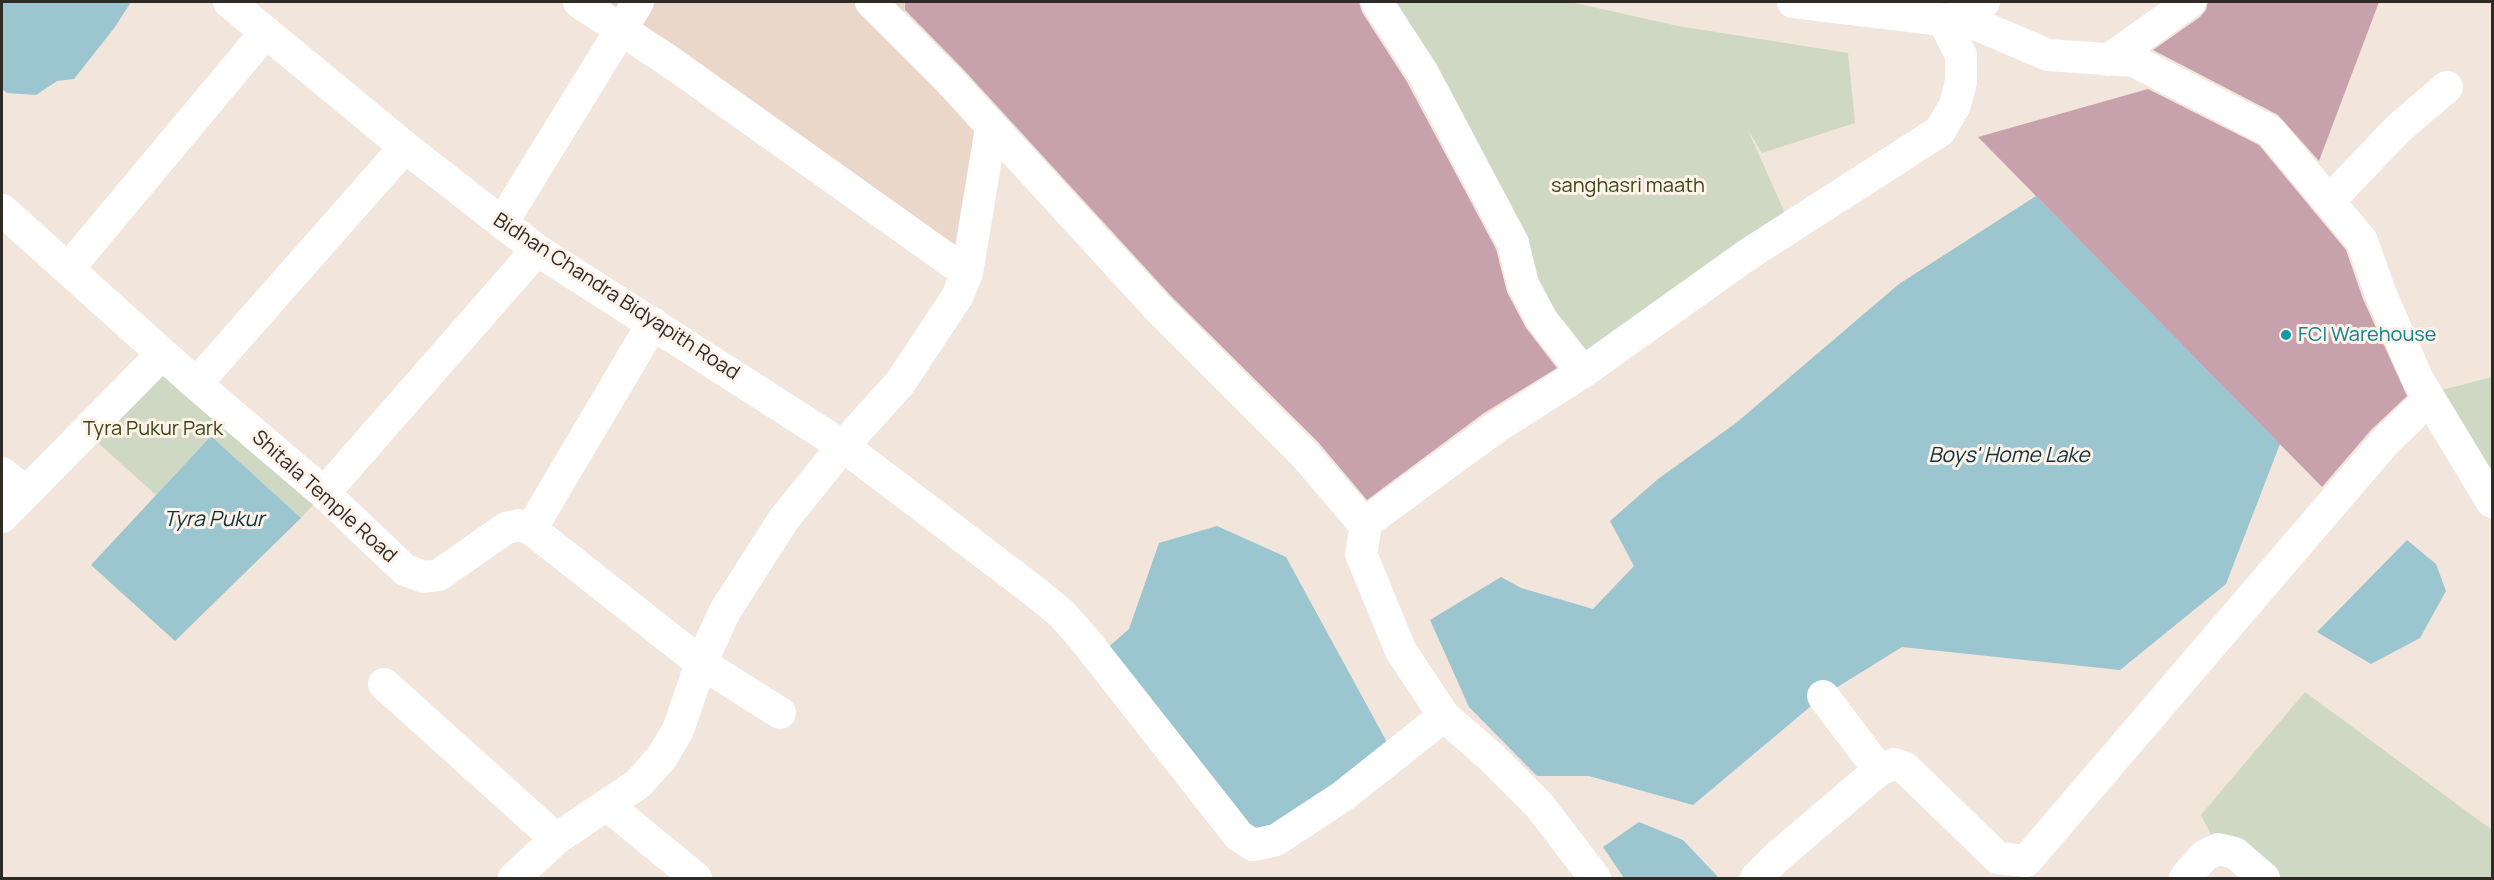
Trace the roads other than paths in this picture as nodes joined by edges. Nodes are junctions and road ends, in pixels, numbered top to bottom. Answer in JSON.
{"nodes":[{"id":1,"x":229,"y":2,"type":"edge"},
{"id":2,"x":579,"y":2,"type":"edge"},
{"id":3,"x":638,"y":2,"type":"edge"},
{"id":4,"x":871,"y":2,"type":"edge"},
{"id":5,"x":1377,"y":2,"type":"edge"},
{"id":6,"x":1793,"y":2,"type":"edge"},
{"id":7,"x":2190,"y":2,"type":"edge"},
{"id":8,"x":1963,"y":13,"type":"edge"},
{"id":9,"x":622,"y":30,"type":"junction"},
{"id":10,"x":266,"y":32,"type":"junction"},
{"id":11,"x":2108,"y":60,"type":"junction"},
{"id":12,"x":2447,"y":87,"type":"dead end"},
{"id":13,"x":991,"y":128,"type":"junction"},
{"id":14,"x":405,"y":147,"type":"junction"},
{"id":15,"x":2329,"y":201,"type":"junction"},
{"id":16,"x":2,"y":210,"type":"edge"},
{"id":17,"x":502,"y":223,"type":"junction"},
{"id":18,"x":537,"y":250,"type":"junction"},
{"id":19,"x":68,"y":269,"type":"junction"},
{"id":20,"x":966,"y":273,"type":"junction"},
{"id":21,"x":653,"y":323,"type":"junction"},
{"id":22,"x":162,"y":354,"type":"junction"},
{"id":23,"x":1583,"y":372,"type":"junction"},
{"id":24,"x":196,"y":384,"type":"junction"},
{"id":25,"x":2429,"y":399,"type":"junction"},
{"id":26,"x":843,"y":446,"type":"junction"},
{"id":27,"x":2,"y":473,"type":"edge"},
{"id":28,"x":26,"y":492,"type":"junction"},
{"id":29,"x":324,"y":494,"type":"junction"},
{"id":30,"x":2493,"y":502,"type":"edge"},
{"id":31,"x":2,"y":517,"type":"edge"},
{"id":32,"x":1364,"y":524,"type":"junction"},
{"id":33,"x":531,"y":529,"type":"junction"},
{"id":34,"x":700,"y":663,"type":"junction"},
{"id":35,"x":384,"y":684,"type":"dead end"},
{"id":36,"x":1823,"y":696,"type":"dead end"},
{"id":37,"x":780,"y":713,"type":"dead end"},
{"id":38,"x":1444,"y":716,"type":"junction"},
{"id":39,"x":1879,"y":770,"type":"junction"},
{"id":40,"x":607,"y":805,"type":"junction"},
{"id":41,"x":556,"y":838,"type":"junction"},
{"id":42,"x":514,"y":879,"type":"edge"},
{"id":43,"x":696,"y":879,"type":"edge"},
{"id":44,"x":1595,"y":879,"type":"edge"},
{"id":45,"x":1755,"y":879,"type":"edge"},
{"id":46,"x":2185,"y":879,"type":"edge"},
{"id":47,"x":2264,"y":879,"type":"edge"}],
"edges":[{"from":1,"to":10,"type":"street","name":"Bidhan Chandra Bidyapith Road"},
{"from":2,"to":9,"type":"street"},
{"from":3,"to":9,"type":"street"},
{"from":4,"to":13,"type":"street"},
{"from":5,"to":23,"type":"street"},
{"from":6,"to":8,"type":"street"},
{"from":7,"to":11,"type":"street"},
{"from":8,"to":11,"type":"street"},
{"from":8,"to":23,"type":"street"},
{"from":9,"to":17,"type":"street"},
{"from":9,"to":20,"type":"street"},
{"from":10,"to":14,"type":"street","name":"Bidhan Chandra Bidyapith Road"},
{"from":10,"to":19,"type":"street"},
{"from":11,"to":15,"type":"street"},
{"from":12,"to":15,"type":"street"},
{"from":13,"to":20,"type":"street"},
{"from":13,"to":32,"type":"street"},
{"from":14,"to":17,"type":"street","name":"Bidhan Chandra Bidyapith Road"},
{"from":14,"to":24,"type":"street"},
{"from":15,"to":25,"type":"street"},
{"from":16,"to":19,"type":"street","name":"Shitala Temple Road"},
{"from":17,"to":18,"type":"street","name":"Bidhan Chandra Bidyapith Road"},
{"from":18,"to":21,"type":"street","name":"Bidhan Chandra Bidyapith Road"},
{"from":18,"to":29,"type":"street"},
{"from":19,"to":22,"type":"street","name":"Shitala Temple Road"},
{"from":20,"to":26,"type":"street"},
{"from":21,"to":26,"type":"street","name":"Bidhan Chandra Bidyapith Road"},
{"from":21,"to":33,"type":"street"},
{"from":22,"to":24,"type":"street","name":"Shitala Temple Road"},
{"from":22,"to":28,"type":"street"},
{"from":23,"to":32,"type":"street"},
{"from":24,"to":29,"type":"street","name":"Shitala Temple Road"},
{"from":25,"to":30,"type":"street"},
{"from":25,"to":39,"type":"street"},
{"from":26,"to":34,"type":"street"},
{"from":26,"to":38,"type":"street","name":"Bidhan Chandra Bidyapith Road"},
{"from":27,"to":28,"type":"street"},
{"from":28,"to":31,"type":"street"},
{"from":29,"to":33,"type":"street","name":"Shitala Temple Road"},
{"from":32,"to":38,"type":"street"},
{"from":33,"to":34,"type":"street"},
{"from":34,"to":37,"type":"street"},
{"from":34,"to":40,"type":"street"},
{"from":35,"to":41,"type":"street"},
{"from":36,"to":39,"type":"street"},
{"from":38,"to":44,"type":"street"},
{"from":39,"to":45,"type":"street"},
{"from":40,"to":41,"type":"street"},
{"from":40,"to":43,"type":"street"},
{"from":41,"to":42,"type":"street"},
{"from":46,"to":47,"type":"street"}]}
